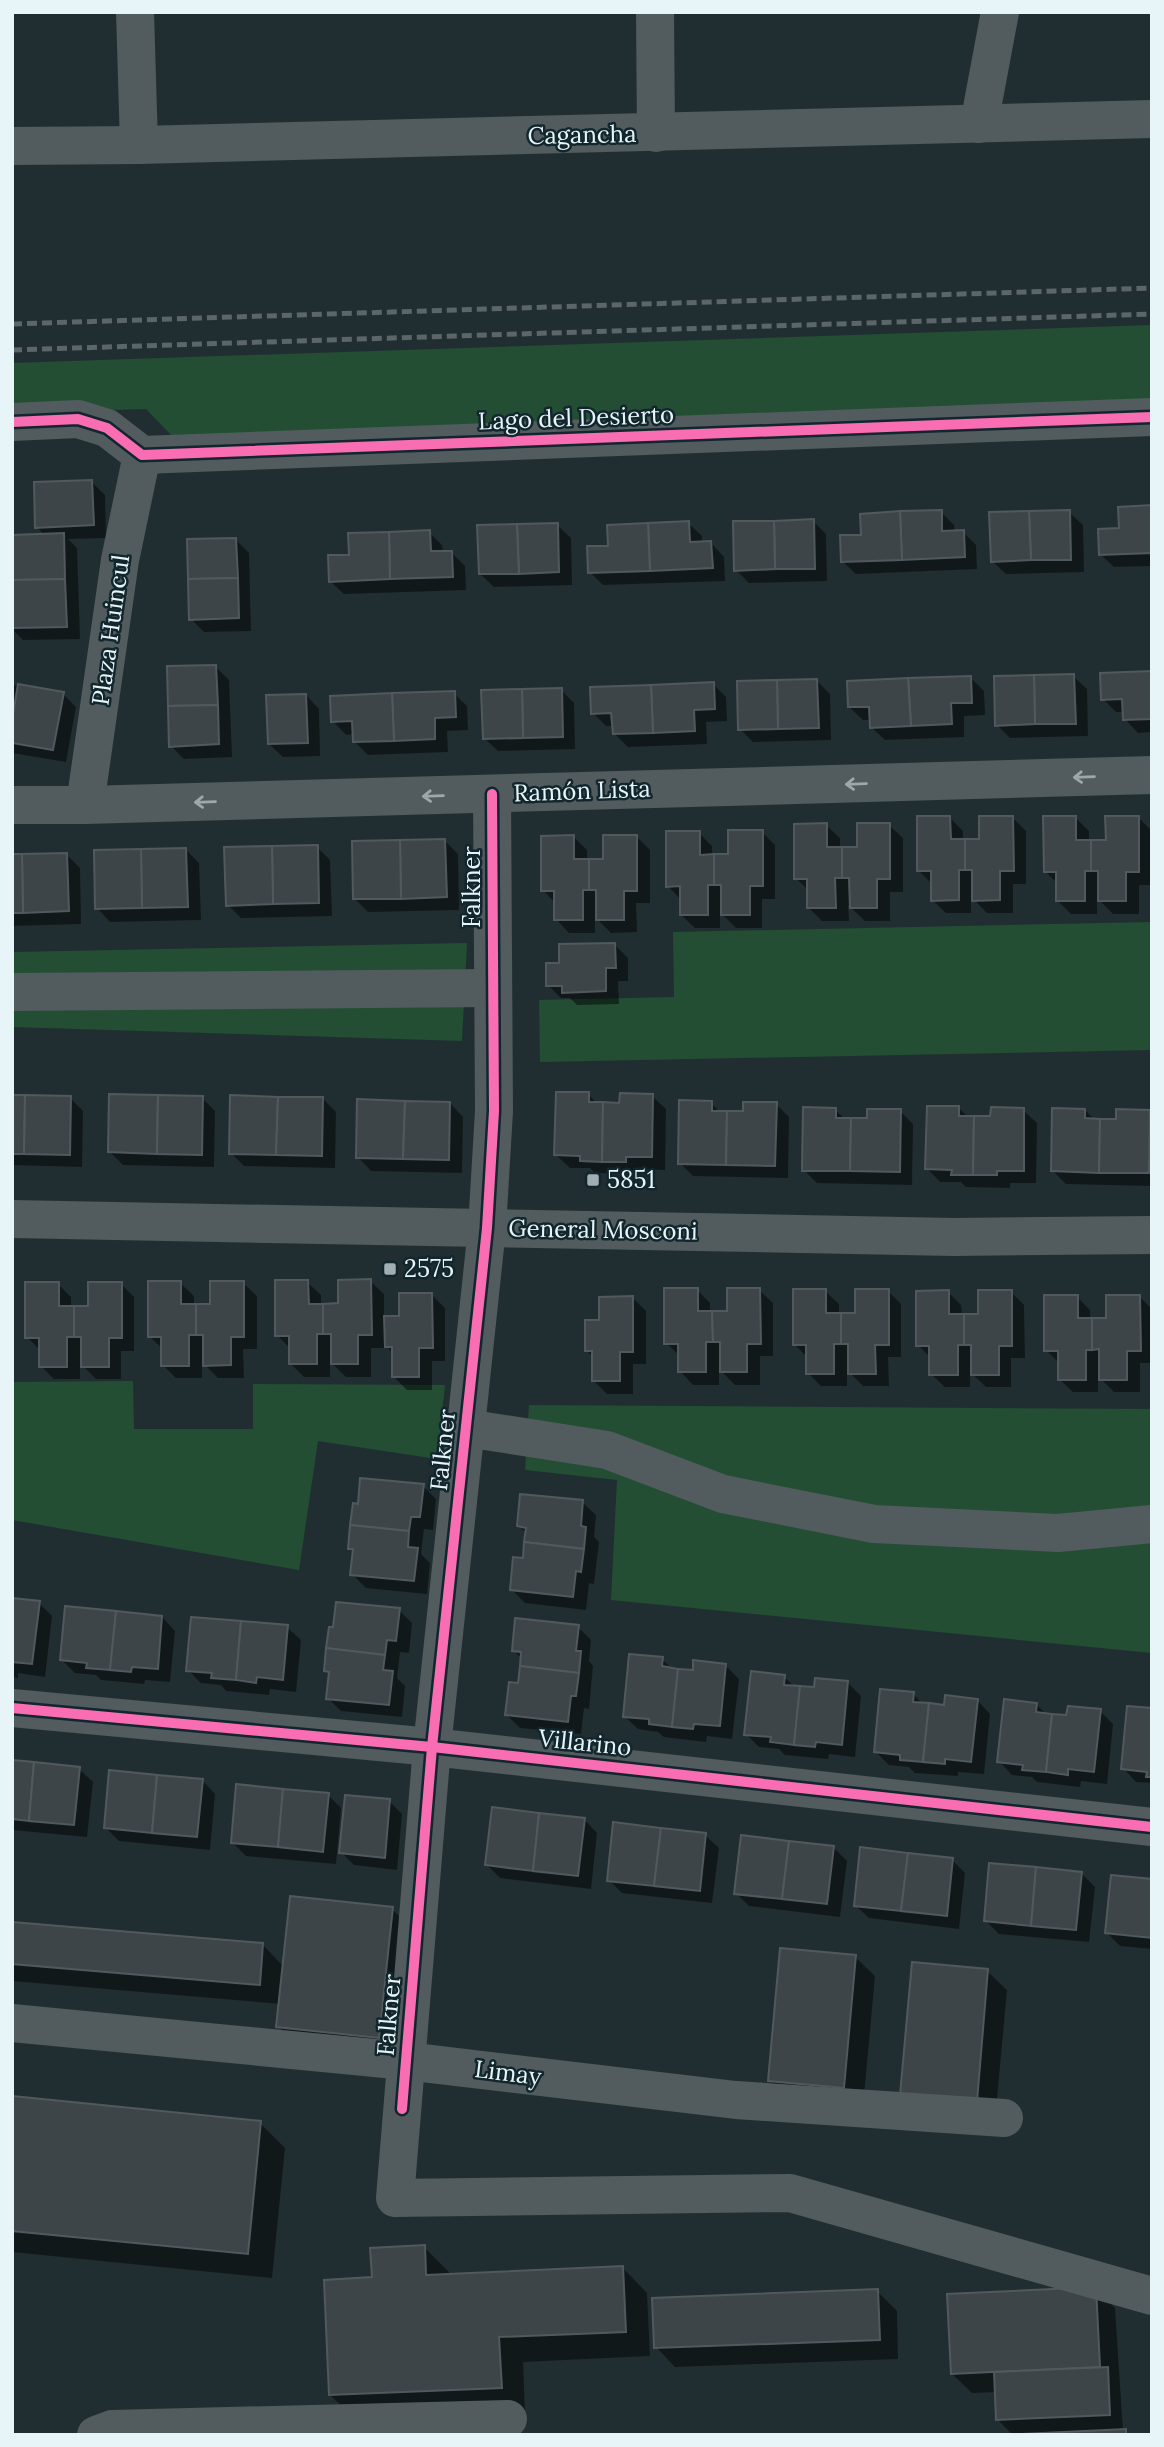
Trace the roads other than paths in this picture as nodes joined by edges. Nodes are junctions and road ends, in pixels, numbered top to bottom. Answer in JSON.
{"nodes":[{"id":1,"x":135,"y":12,"type":"edge"},
{"id":2,"x":654,"y":12,"type":"edge"},
{"id":3,"x":1000,"y":12,"type":"edge"},
{"id":4,"x":1152,"y":119,"type":"edge"},
{"id":5,"x":979,"y":124,"type":"junction"},
{"id":6,"x":656,"y":133,"type":"junction"},
{"id":7,"x":139,"y":145,"type":"junction"},
{"id":8,"x":12,"y":146,"type":"edge"},
{"id":9,"x":1152,"y":417,"type":"edge"},
{"id":10,"x":12,"y":422,"type":"edge"},
{"id":11,"x":142,"y":455,"type":"junction"},
{"id":12,"x":1152,"y":775,"type":"edge"},
{"id":13,"x":492,"y":794,"type":"junction"},
{"id":14,"x":12,"y":805,"type":"edge"},
{"id":15,"x":85,"y":805,"type":"junction"},
{"id":16,"x":493,"y":988,"type":"junction"},
{"id":17,"x":12,"y":992,"type":"edge"},
{"id":18,"x":12,"y":1219,"type":"edge"},
{"id":19,"x":487,"y":1228,"type":"junction"},
{"id":20,"x":1152,"y":1235,"type":"edge"},
{"id":21,"x":466,"y":1428,"type":"junction"},
{"id":22,"x":1152,"y":1524,"type":"edge"},
{"id":23,"x":12,"y":1708,"type":"edge"},
{"id":24,"x":432,"y":1747,"type":"junction"},
{"id":25,"x":1152,"y":1827,"type":"edge"},
{"id":26,"x":12,"y":2023,"type":"edge"},
{"id":27,"x":406,"y":2060,"type":"junction"},
{"id":28,"x":1004,"y":2118,"type":"dead end"},
{"id":29,"x":1152,"y":2296,"type":"edge"},
{"id":30,"x":508,"y":2419,"type":"dead end"},
{"id":31,"x":96,"y":2435,"type":"edge"}],
"edges":[{"from":1,"to":7,"type":"street"},
{"from":2,"to":6,"type":"street"},
{"from":3,"to":5,"type":"street"},
{"from":4,"to":5,"type":"street","name":"Cagancha"},
{"from":5,"to":6,"type":"street","name":"Cagancha"},
{"from":6,"to":7,"type":"street","name":"Cagancha"},
{"from":7,"to":8,"type":"street","name":"Cagancha"},
{"from":9,"to":11,"type":"street","name":"Lago del Desierto"},
{"from":10,"to":11,"type":"street"},
{"from":11,"to":15,"type":"street","name":"Plaza Huincul"},
{"from":12,"to":13,"type":"street","name":"Ramón Lista","one_way":true},
{"from":13,"to":15,"type":"street","name":"Ramón Lista","one_way":true},
{"from":13,"to":16,"type":"street","name":"Falkner"},
{"from":14,"to":15,"type":"street","name":"Ramón Lista"},
{"from":16,"to":17,"type":"street"},
{"from":16,"to":19,"type":"street","name":"Falkner"},
{"from":18,"to":19,"type":"street","name":"General Mosconi"},
{"from":19,"to":20,"type":"street","name":"General Mosconi"},
{"from":19,"to":21,"type":"street","name":"Falkner"},
{"from":21,"to":22,"type":"street"},
{"from":21,"to":24,"type":"street","name":"Falkner"},
{"from":23,"to":24,"type":"street","name":"Villarino"},
{"from":24,"to":25,"type":"street","name":"Villarino"},
{"from":24,"to":27,"type":"street","name":"Falkner"},
{"from":26,"to":27,"type":"street","name":"Limay"},
{"from":27,"to":28,"type":"street","name":"Limay"},
{"from":27,"to":29,"type":"street","name":"Falkner"},
{"from":30,"to":31,"type":"street"}]}
